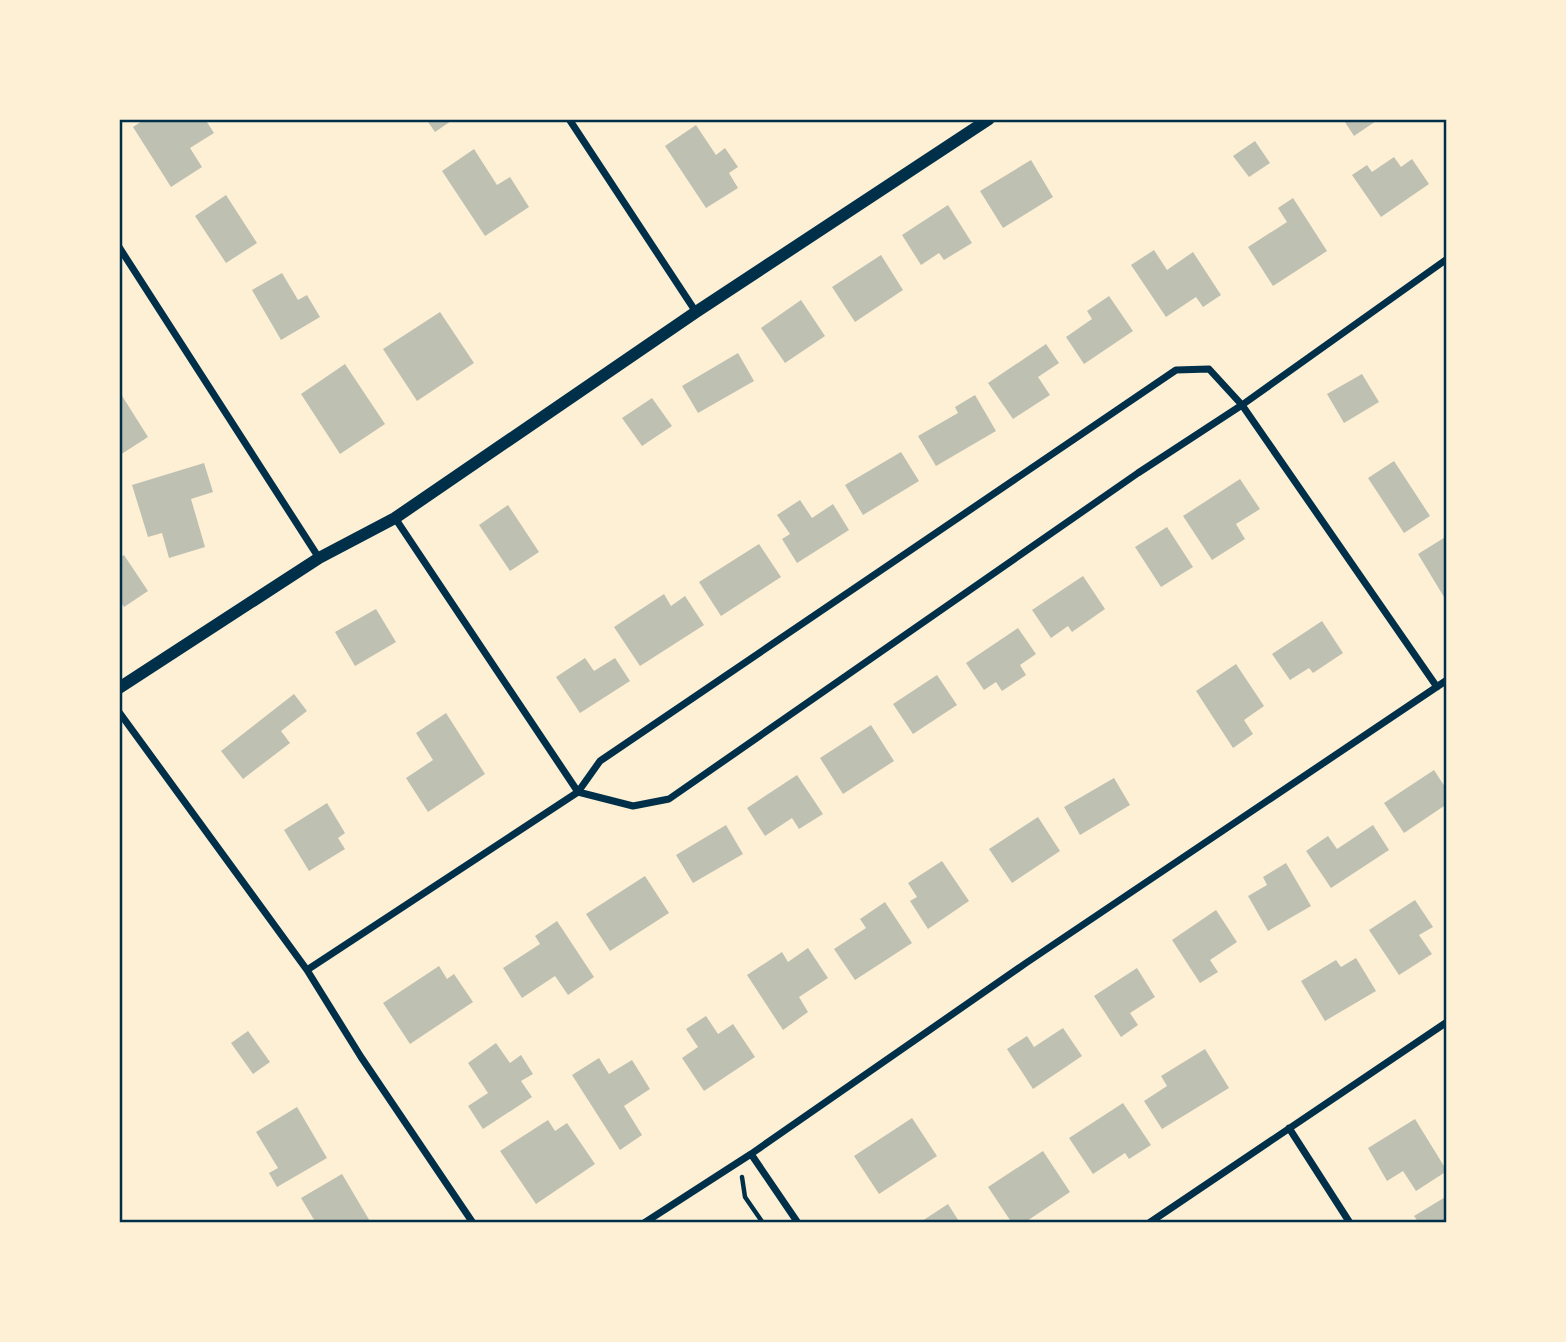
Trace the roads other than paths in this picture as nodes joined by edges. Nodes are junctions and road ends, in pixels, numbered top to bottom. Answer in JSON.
{"nodes":[{"id":1,"x":569,"y":119,"type":"edge"},
{"id":2,"x":989,"y":119,"type":"edge"},
{"id":3,"x":119,"y":247,"type":"edge"},
{"id":4,"x":1447,"y":259,"type":"edge"},
{"id":5,"x":696,"y":312,"type":"junction"},
{"id":6,"x":1242,"y":405,"type":"junction"},
{"id":7,"x":395,"y":518,"type":"junction"},
{"id":8,"x":319,"y":558,"type":"junction"},
{"id":9,"x":1447,"y":680,"type":"edge"},
{"id":10,"x":1437,"y":687,"type":"junction"},
{"id":11,"x":119,"y":688,"type":"edge"},
{"id":12,"x":119,"y":712,"type":"edge"},
{"id":13,"x":578,"y":792,"type":"junction"},
{"id":14,"x":307,"y":970,"type":"junction"},
{"id":15,"x":1447,"y":1021,"type":"edge"},
{"id":16,"x":1289,"y":1128,"type":"junction"},
{"id":17,"x":751,"y":1154,"type":"junction"},
{"id":18,"x":473,"y":1223,"type":"edge"},
{"id":19,"x":644,"y":1223,"type":"edge"},
{"id":20,"x":798,"y":1223,"type":"edge"},
{"id":21,"x":1149,"y":1223,"type":"edge"},
{"id":22,"x":1350,"y":1223,"type":"edge"}],
"edges":[{"from":1,"to":5,"type":"street"},
{"from":2,"to":5,"type":"street"},
{"from":3,"to":8,"type":"street"},
{"from":4,"to":6,"type":"street"},
{"from":5,"to":7,"type":"street"},
{"from":6,"to":10,"type":"street"},
{"from":6,"to":13,"type":"street"},
{"from":6,"to":13,"type":"street"},
{"from":7,"to":8,"type":"street"},
{"from":7,"to":13,"type":"street"},
{"from":8,"to":11,"type":"street"},
{"from":9,"to":10,"type":"street"},
{"from":10,"to":17,"type":"street"},
{"from":12,"to":14,"type":"street"},
{"from":13,"to":14,"type":"street"},
{"from":14,"to":18,"type":"street"},
{"from":15,"to":16,"type":"street"},
{"from":16,"to":21,"type":"street"},
{"from":16,"to":22,"type":"street"},
{"from":17,"to":19,"type":"street"},
{"from":17,"to":20,"type":"street"}]}
